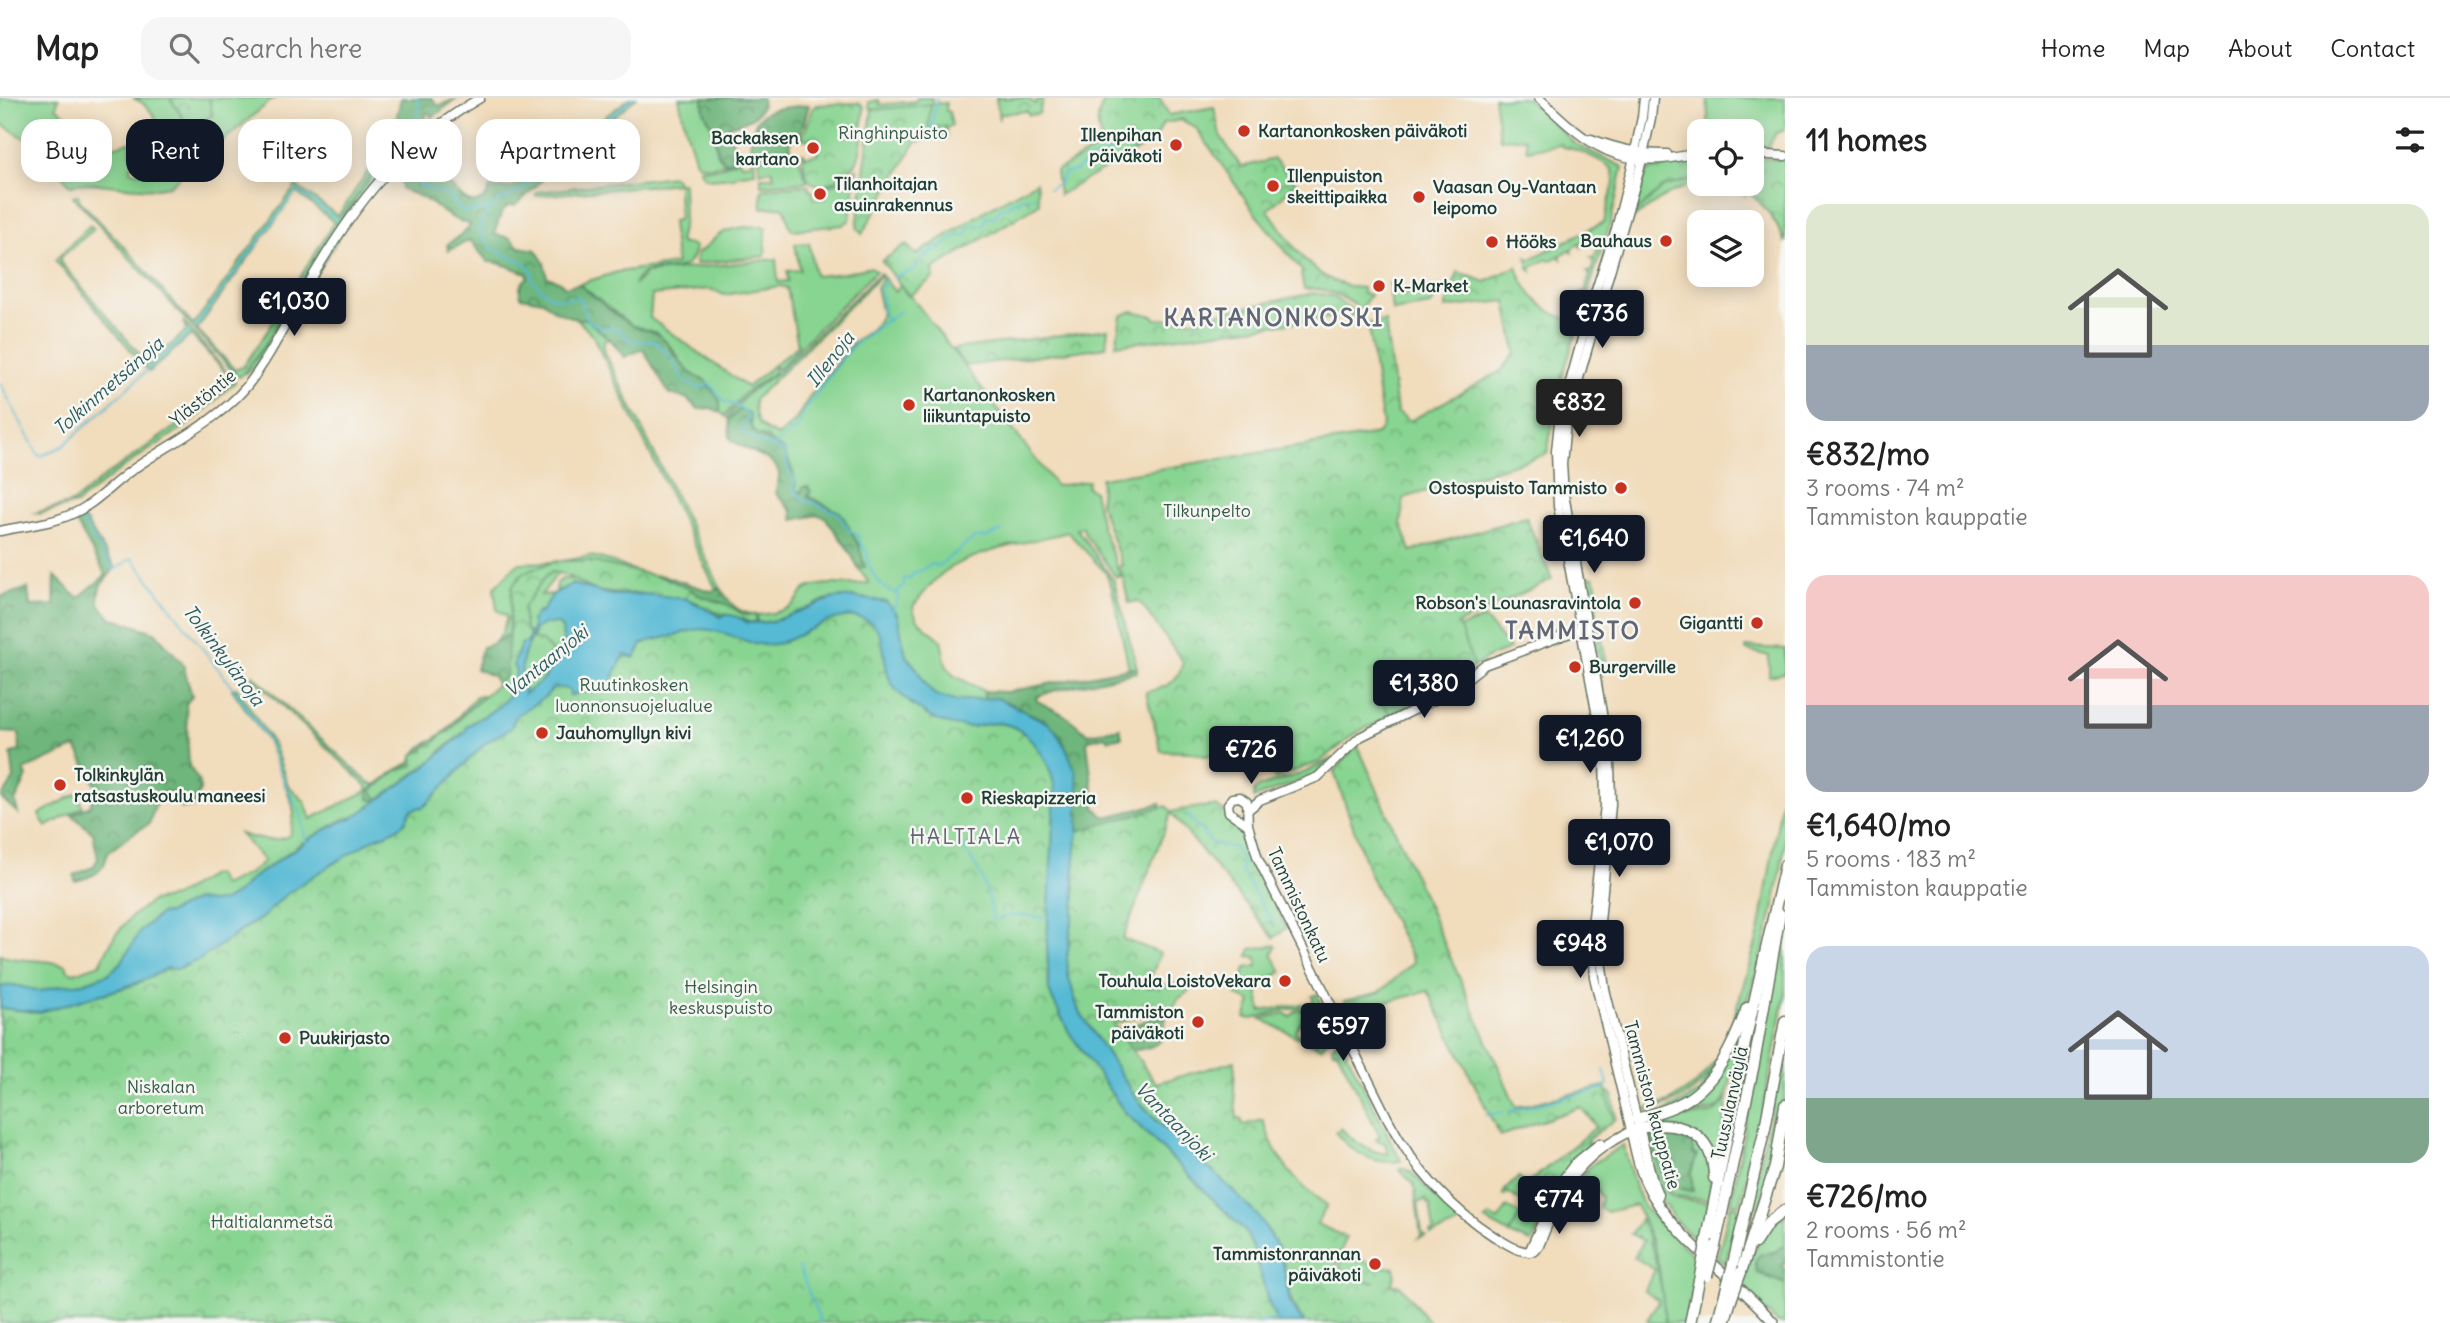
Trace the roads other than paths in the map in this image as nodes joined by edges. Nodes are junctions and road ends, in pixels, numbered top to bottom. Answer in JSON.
{"nodes":[{"id":1,"x":480,"y":98,"type":"edge"},
{"id":2,"x":1539,"y":98,"type":"edge"},
{"id":3,"x":1644,"y":98,"type":"edge"},
{"id":4,"x":1653,"y":98,"type":"edge"},
{"id":5,"x":1687,"y":154,"type":"edge"},
{"id":6,"x":1764,"y":155,"type":"edge"},
{"id":7,"x":1639,"y":156,"type":"junction"},
{"id":8,"x":1785,"y":156,"type":"edge"},
{"id":9,"x":0,"y":530,"type":"edge"},
{"id":10,"x":1585,"y":627,"type":"junction"},
{"id":11,"x":1244,"y":799,"type":"junction"},
{"id":12,"x":1260,"y":800,"type":"junction"},
{"id":13,"x":1247,"y":811,"type":"junction"},
{"id":14,"x":1238,"y":817,"type":"junction"},
{"id":15,"x":1248,"y":825,"type":"junction"},
{"id":16,"x":1785,"y":865,"type":"edge"},
{"id":17,"x":1785,"y":886,"type":"edge"},
{"id":18,"x":1760,"y":971,"type":"junction"},
{"id":19,"x":1785,"y":1021,"type":"edge"},
{"id":20,"x":1785,"y":1105,"type":"edge"},
{"id":21,"x":1634,"y":1125,"type":"junction"},
{"id":22,"x":1714,"y":1199,"type":"junction"},
{"id":23,"x":1785,"y":1210,"type":"edge"},
{"id":24,"x":1711,"y":1243,"type":"junction"},
{"id":25,"x":1746,"y":1259,"type":"junction"},
{"id":26,"x":1746,"y":1295,"type":"junction"},
{"id":27,"x":1728,"y":1297,"type":"junction"},
{"id":28,"x":1692,"y":1323,"type":"edge"},
{"id":29,"x":1717,"y":1323,"type":"edge"},
{"id":30,"x":1724,"y":1323,"type":"edge"},
{"id":31,"x":1767,"y":1323,"type":"edge"},
{"id":32,"x":1774,"y":1323,"type":"edge"}],
"edges":[{"from":1,"to":9,"type":"main road","name":"Ylästöntie"},
{"from":2,"to":7,"type":"main road"},
{"from":3,"to":7,"type":"main road","name":"Tammiston kauppatie"},
{"from":4,"to":7,"type":"main road","name":"Tammiston kauppatie"},
{"from":5,"to":7,"type":"main road"},
{"from":6,"to":8,"type":"main road"},
{"from":7,"to":10,"type":"main road","name":"Tammiston kauppatie"},
{"from":10,"to":12,"type":"main road"},
{"from":10,"to":21,"type":"main road","name":"Tammiston kauppatie"},
{"from":11,"to":12,"type":"main road"},
{"from":11,"to":13,"type":"main road"},
{"from":11,"to":14,"type":"main road"},
{"from":12,"to":13,"type":"main road"},
{"from":13,"to":14,"type":"main road"},
{"from":13,"to":15,"type":"main road","name":"Tammistonkatu"},
{"from":14,"to":15,"type":"main road"},
{"from":15,"to":21,"type":"main road","name":"Tammistonkatu"},
{"from":16,"to":18,"type":"highway"},
{"from":17,"to":24,"type":"highway","name":"Tuusulanväylä"},
{"from":18,"to":21,"type":"highway"},
{"from":18,"to":22,"type":"highway"},
{"from":19,"to":27,"type":"highway","bridge":true},
{"from":20,"to":25,"type":"highway"},
{"from":21,"to":22,"type":"highway"},
{"from":21,"to":26,"type":"main road","name":"Tammiston kauppatie"},
{"from":22,"to":24,"type":"highway"},
{"from":23,"to":25,"type":"highway"},
{"from":24,"to":28,"type":"highway","name":"Tuusulanväylä","bridge":true},
{"from":25,"to":27,"type":"highway","bridge":true},
{"from":26,"to":31,"type":"main road","name":"Tammiston kauppatie"},
{"from":26,"to":32,"type":"main road","name":"Tammiston kauppatie"},
{"from":27,"to":29,"type":"highway"},
{"from":27,"to":30,"type":"highway"}]}
